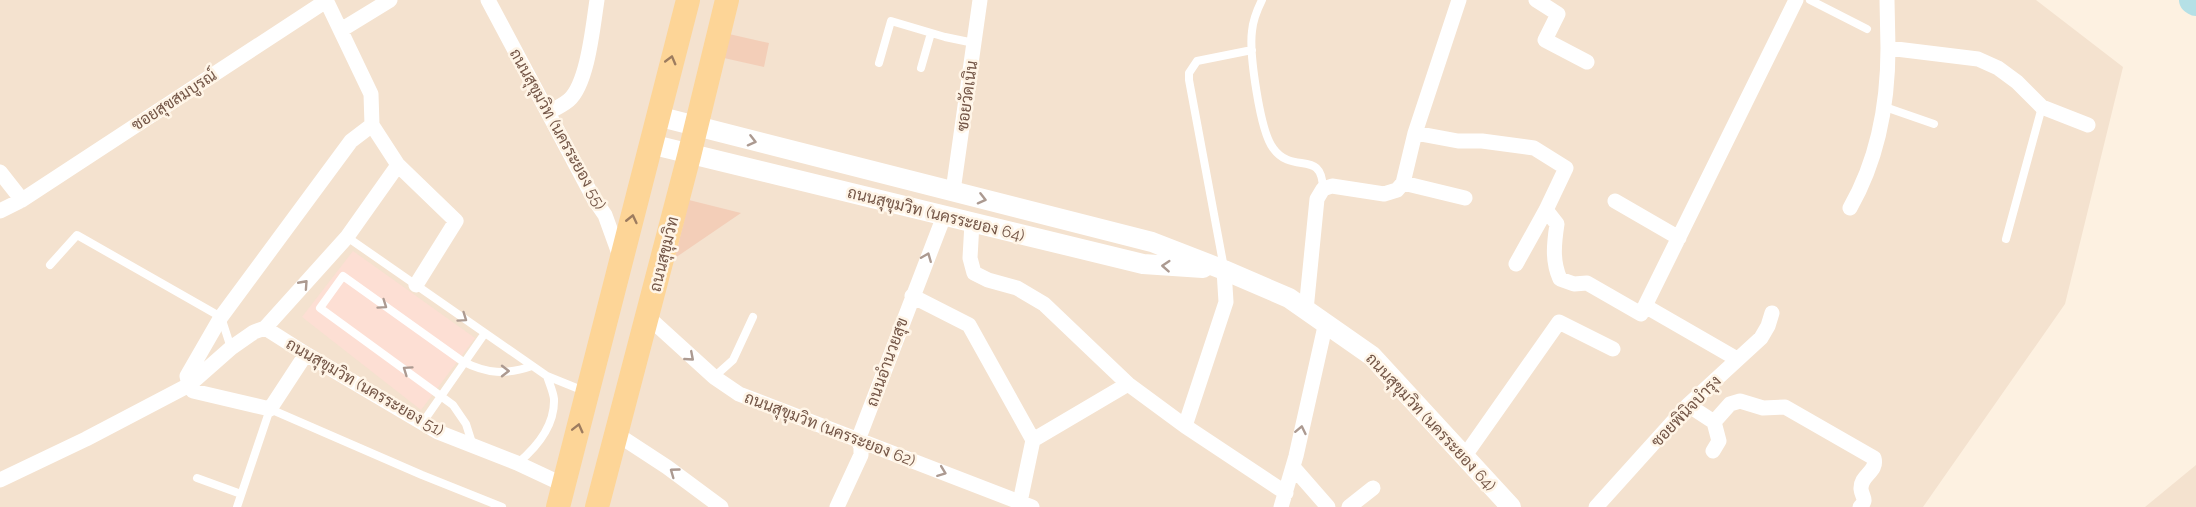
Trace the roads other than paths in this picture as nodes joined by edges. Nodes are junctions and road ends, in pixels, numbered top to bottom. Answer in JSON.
{"nodes":[{"id":1,"x":326,"y":0,"type":"edge"},
{"id":2,"x":390,"y":0,"type":"edge"},
{"id":3,"x":488,"y":0,"type":"edge"},
{"id":4,"x":597,"y":0,"type":"edge"},
{"id":5,"x":688,"y":0,"type":"edge"},
{"id":6,"x":727,"y":0,"type":"edge"},
{"id":7,"x":980,"y":0,"type":"edge"},
{"id":8,"x":1262,"y":0,"type":"edge"},
{"id":9,"x":1459,"y":0,"type":"edge"},
{"id":10,"x":1536,"y":0,"type":"edge"},
{"id":11,"x":1796,"y":0,"type":"edge"},
{"id":12,"x":1810,"y":0,"type":"edge"},
{"id":13,"x":1887,"y":0,"type":"edge"},
{"id":14,"x":1867,"y":29,"type":"dead end"},
{"id":15,"x":341,"y":30,"type":"junction"},
{"id":16,"x":931,"y":33,"type":"junction"},
{"id":17,"x":974,"y":43,"type":"junction"},
{"id":18,"x":1888,"y":48,"type":"junction"},
{"id":19,"x":1252,"y":51,"type":"junction"},
{"id":20,"x":1587,"y":62,"type":"dead end"},
{"id":21,"x":879,"y":63,"type":"dead end"},
{"id":22,"x":921,"y":68,"type":"dead end"},
{"id":23,"x":1885,"y":107,"type":"junction"},
{"id":24,"x":2042,"y":107,"type":"junction"},
{"id":25,"x":549,"y":112,"type":"junction"},
{"id":26,"x":657,"y":116,"type":"junction"},
{"id":27,"x":1934,"y":124,"type":"dead end"},
{"id":28,"x":372,"y":125,"type":"junction"},
{"id":29,"x":2088,"y":125,"type":"dead end"},
{"id":30,"x":695,"y":126,"type":"junction"},
{"id":31,"x":1416,"y":133,"type":"junction"},
{"id":32,"x":650,"y":144,"type":"junction"},
{"id":33,"x":690,"y":154,"type":"junction"},
{"id":34,"x":398,"y":165,"type":"junction"},
{"id":35,"x":0,"y":172,"type":"edge"},
{"id":36,"x":1403,"y":183,"type":"junction"},
{"id":37,"x":1323,"y":189,"type":"junction"},
{"id":38,"x":953,"y":191,"type":"junction"},
{"id":39,"x":1465,"y":198,"type":"dead end"},
{"id":40,"x":22,"y":200,"type":"junction"},
{"id":41,"x":1615,"y":201,"type":"dead end"},
{"id":42,"x":1850,"y":208,"type":"dead end"},
{"id":43,"x":1546,"y":210,"type":"junction"},
{"id":44,"x":0,"y":211,"type":"edge"},
{"id":45,"x":944,"y":216,"type":"junction"},
{"id":46,"x":972,"y":223,"type":"junction"},
{"id":47,"x":347,"y":237,"type":"junction"},
{"id":48,"x":1679,"y":238,"type":"junction"},
{"id":49,"x":2006,"y":239,"type":"dead end"},
{"id":50,"x":622,"y":261,"type":"junction"},
{"id":51,"x":1516,"y":264,"type":"dead end"},
{"id":52,"x":50,"y":265,"type":"dead end"},
{"id":53,"x":1224,"y":270,"type":"junction"},
{"id":54,"x":416,"y":285,"type":"junction"},
{"id":55,"x":912,"y":296,"type":"junction"},
{"id":56,"x":1645,"y":306,"type":"junction"},
{"id":57,"x":1306,"y":310,"type":"junction"},
{"id":58,"x":1772,"y":313,"type":"dead end"},
{"id":59,"x":753,"y":316,"type":"dead end"},
{"id":60,"x":221,"y":317,"type":"junction"},
{"id":61,"x":648,"y":317,"type":"junction"},
{"id":62,"x":1326,"y":322,"type":"junction"},
{"id":63,"x":266,"y":328,"type":"junction"},
{"id":64,"x":485,"y":333,"type":"junction"},
{"id":65,"x":231,"y":348,"type":"junction"},
{"id":66,"x":1613,"y":349,"type":"dead end"},
{"id":67,"x":306,"y":354,"type":"junction"},
{"id":68,"x":1737,"y":359,"type":"junction"},
{"id":69,"x":532,"y":366,"type":"junction"},
{"id":70,"x":547,"y":376,"type":"junction"},
{"id":71,"x":714,"y":377,"type":"junction"},
{"id":72,"x":1128,"y":384,"type":"junction"},
{"id":73,"x":189,"y":385,"type":"junction"},
{"id":74,"x":587,"y":392,"type":"junction"},
{"id":75,"x":1688,"y":405,"type":"junction"},
{"id":76,"x":270,"y":409,"type":"junction"},
{"id":77,"x":423,"y":422,"type":"junction"},
{"id":78,"x":1714,"y":422,"type":"junction"},
{"id":79,"x":1185,"y":426,"type":"junction"},
{"id":80,"x":615,"y":433,"type":"junction"},
{"id":81,"x":858,"y":440,"type":"junction"},
{"id":82,"x":1033,"y":440,"type":"junction"},
{"id":83,"x":473,"y":446,"type":"junction"},
{"id":84,"x":1713,"y":452,"type":"dead end"},
{"id":85,"x":1464,"y":457,"type":"junction"},
{"id":86,"x":517,"y":464,"type":"junction"},
{"id":87,"x":1293,"y":467,"type":"junction"},
{"id":88,"x":197,"y":478,"type":"dead end"},
{"id":89,"x":0,"y":480,"type":"edge"},
{"id":90,"x":1373,"y":488,"type":"dead end"},
{"id":91,"x":241,"y":494,"type":"junction"},
{"id":92,"x":561,"y":496,"type":"edge"},
{"id":93,"x":1284,"y":500,"type":"edge"},
{"id":94,"x":598,"y":501,"type":"edge"},
{"id":95,"x":1026,"y":505,"type":"edge"},
{"id":96,"x":237,"y":507,"type":"edge"},
{"id":97,"x":502,"y":507,"type":"edge"},
{"id":98,"x":721,"y":507,"type":"edge"},
{"id":99,"x":837,"y":507,"type":"edge"},
{"id":100,"x":1328,"y":507,"type":"edge"},
{"id":101,"x":1349,"y":507,"type":"edge"},
{"id":102,"x":1511,"y":507,"type":"edge"},
{"id":103,"x":1596,"y":507,"type":"edge"},
{"id":104,"x":1860,"y":507,"type":"edge"}],
"edges":[{"from":1,"to":15,"type":"street"},
{"from":1,"to":40,"type":"street","name":"ซอยสุขสมบูรณ์"},
{"from":2,"to":15,"type":"street"},
{"from":3,"to":25,"type":"street","name":"ถนนสุขุมวิท (นครระยอง 55)"},
{"from":4,"to":25,"type":"street"},
{"from":26,"to":5,"type":"main road","one_way":true},
{"from":6,"to":30,"type":"main road","name":"ถนนสุขุมวิท"},
{"from":7,"to":17,"type":"street","name":"ซอยวัดเนิน"},
{"from":8,"to":19,"type":"lane"},
{"from":9,"to":31,"type":"street"},
{"from":10,"to":20,"type":"street"},
{"from":11,"to":48,"type":"street"},
{"from":12,"to":14,"type":"lane"},
{"from":13,"to":18,"type":"street"},
{"from":15,"to":28,"type":"street"},
{"from":16,"to":17,"type":"lane"},
{"from":16,"to":21,"type":"lane"},
{"from":16,"to":22,"type":"lane"},
{"from":17,"to":38,"type":"street","name":"ซอยวัดเนิน"},
{"from":18,"to":23,"type":"street"},
{"from":18,"to":24,"type":"street"},
{"from":19,"to":37,"type":"lane"},
{"from":19,"to":53,"type":"lane"},
{"from":23,"to":27,"type":"lane"},
{"from":23,"to":42,"type":"street"},
{"from":24,"to":29,"type":"street"},
{"from":24,"to":49,"type":"lane"},
{"from":25,"to":50,"type":"street","name":"ถนนสุขุมวิท (นครระยอง 55)"},
{"from":26,"to":30,"type":"street","name":"ถนนสุขุมวิท (นครระยอง 64)"},
{"from":26,"to":32,"type":"main road"},
{"from":28,"to":34,"type":"street"},
{"from":28,"to":60,"type":"street"},
{"from":30,"to":33,"type":"main road","name":"ถนนสุขุมวิท"},
{"from":30,"to":38,"type":"street","name":"ถนนสุขุมวิท (นครระยอง 64)","one_way":true},
{"from":31,"to":36,"type":"street"},
{"from":31,"to":43,"type":"street"},
{"from":32,"to":33,"type":"street","name":"ถนนสุขุมวิท (นครระยอง 64)"},
{"from":50,"to":32,"type":"main road","one_way":true},
{"from":33,"to":45,"type":"street","name":"ถนนสุขุมวิท (นครระยอง 64)"},
{"from":33,"to":61,"type":"main road","name":"ถนนสุขุมวิท"},
{"from":34,"to":47,"type":"street"},
{"from":34,"to":54,"type":"street"},
{"from":35,"to":40,"type":"street"},
{"from":36,"to":37,"type":"street"},
{"from":36,"to":39,"type":"street"},
{"from":37,"to":57,"type":"street"},
{"from":38,"to":53,"type":"street","name":"ถนนสุขุมวิท (นครระยอง 64)","one_way":true},
{"from":40,"to":44,"type":"street","name":"ซอยสุขสมบูรณ์"},
{"from":41,"to":48,"type":"street"},
{"from":43,"to":51,"type":"street"},
{"from":43,"to":56,"type":"street"},
{"from":45,"to":46,"type":"street","name":"ถนนสุขุมวิท (นครระยอง 64)"},
{"from":55,"to":45,"type":"street","name":"ถนนอำนวยสุข","one_way":true},
{"from":53,"to":46,"type":"street","name":"ถนนสุขุมวิท (นครระยอง 64)","one_way":true},
{"from":46,"to":72,"type":"street"},
{"from":47,"to":54,"type":"lane"},
{"from":63,"to":47,"type":"street","one_way":true},
{"from":48,"to":56,"type":"street"},
{"from":50,"to":74,"type":"main road"},
{"from":52,"to":60,"type":"lane"},
{"from":53,"to":57,"type":"street","name":"ถนนสุขุมวิท (นครระยอง 64)"},
{"from":53,"to":79,"type":"street"},
{"from":54,"to":64,"type":"lane","one_way":true},
{"from":55,"to":81,"type":"street","name":"ถนนอำนวยสุข"},
{"from":55,"to":82,"type":"street"},
{"from":56,"to":68,"type":"street"},
{"from":57,"to":62,"type":"street","name":"ถนนสุขุมวิท (นครระยอง 64)"},
{"from":58,"to":68,"type":"street","name":"ซอยพินิจบำรุง"},
{"from":59,"to":71,"type":"lane"},
{"from":60,"to":65,"type":"lane"},
{"from":60,"to":73,"type":"street"},
{"from":61,"to":71,"type":"street","name":"ถนนสุขุมวิท (นครระยอง 62)","one_way":true},
{"from":61,"to":80,"type":"main road","name":"ถนนสุขุมวิท"},
{"from":62,"to":85,"type":"street","name":"ถนนสุขุมวิท (นครระยอง 64)"},
{"from":87,"to":62,"type":"street","one_way":true},
{"from":63,"to":65,"type":"street"},
{"from":63,"to":67,"type":"street","name":"ถนนสุขุมวิท (นครระยอง 51)"},
{"from":64,"to":69,"type":"lane"},
{"from":64,"to":77,"type":"lane"},
{"from":65,"to":73,"type":"street"},
{"from":66,"to":85,"type":"street"},
{"from":67,"to":76,"type":"street"},
{"from":67,"to":77,"type":"street","name":"ถนนสุขุมวิท (นครระยอง 51)"},
{"from":68,"to":75,"type":"street","name":"ซอยพินิจบำรุง"},
{"from":69,"to":70,"type":"lane"},
{"from":83,"to":69,"type":"lane","one_way":true},
{"from":70,"to":74,"type":"lane"},
{"from":70,"to":86,"type":"lane"},
{"from":71,"to":81,"type":"street","name":"ถนนสุขุมวิท (นครระยอง 62)"},
{"from":72,"to":79,"type":"street"},
{"from":72,"to":82,"type":"street"},
{"from":73,"to":76,"type":"street"},
{"from":73,"to":89,"type":"street"},
{"from":92,"to":74,"type":"main road","one_way":true},
{"from":75,"to":78,"type":"street"},
{"from":75,"to":103,"type":"street","name":"ซอยพินิจบำรุง"},
{"from":76,"to":91,"type":"lane"},
{"from":76,"to":97,"type":"lane"},
{"from":77,"to":83,"type":"street","name":"ถนนสุขุมวิท (นครระยอง 51)"},
{"from":78,"to":84,"type":"street"},
{"from":78,"to":104,"type":"street"},
{"from":79,"to":93,"type":"street"},
{"from":80,"to":94,"type":"main road","name":"ถนนสุขุมวิท"},
{"from":98,"to":80,"type":"street","one_way":true},
{"from":81,"to":95,"type":"street","name":"ถนนสุขุมวิท (นครระยอง 62)","one_way":true},
{"from":81,"to":99,"type":"street","name":"ถนนอำนวยสุข"},
{"from":82,"to":95,"type":"street"},
{"from":83,"to":86,"type":"street","name":"ถนนสุขุมวิท (นครระยอง 51)"},
{"from":85,"to":102,"type":"street","name":"ถนนสุขุมวิท (นครระยอง 64)"},
{"from":86,"to":92,"type":"street","name":"ถนนสุขุมวิท (นครระยอง 51)"},
{"from":87,"to":93,"type":"street"},
{"from":87,"to":100,"type":"street"},
{"from":88,"to":91,"type":"lane"},
{"from":90,"to":101,"type":"street"},
{"from":91,"to":96,"type":"lane"},
{"from":92,"to":94,"type":"main road","name":"ถนนสุขุมวิท (นครระยอง 51)"}]}
